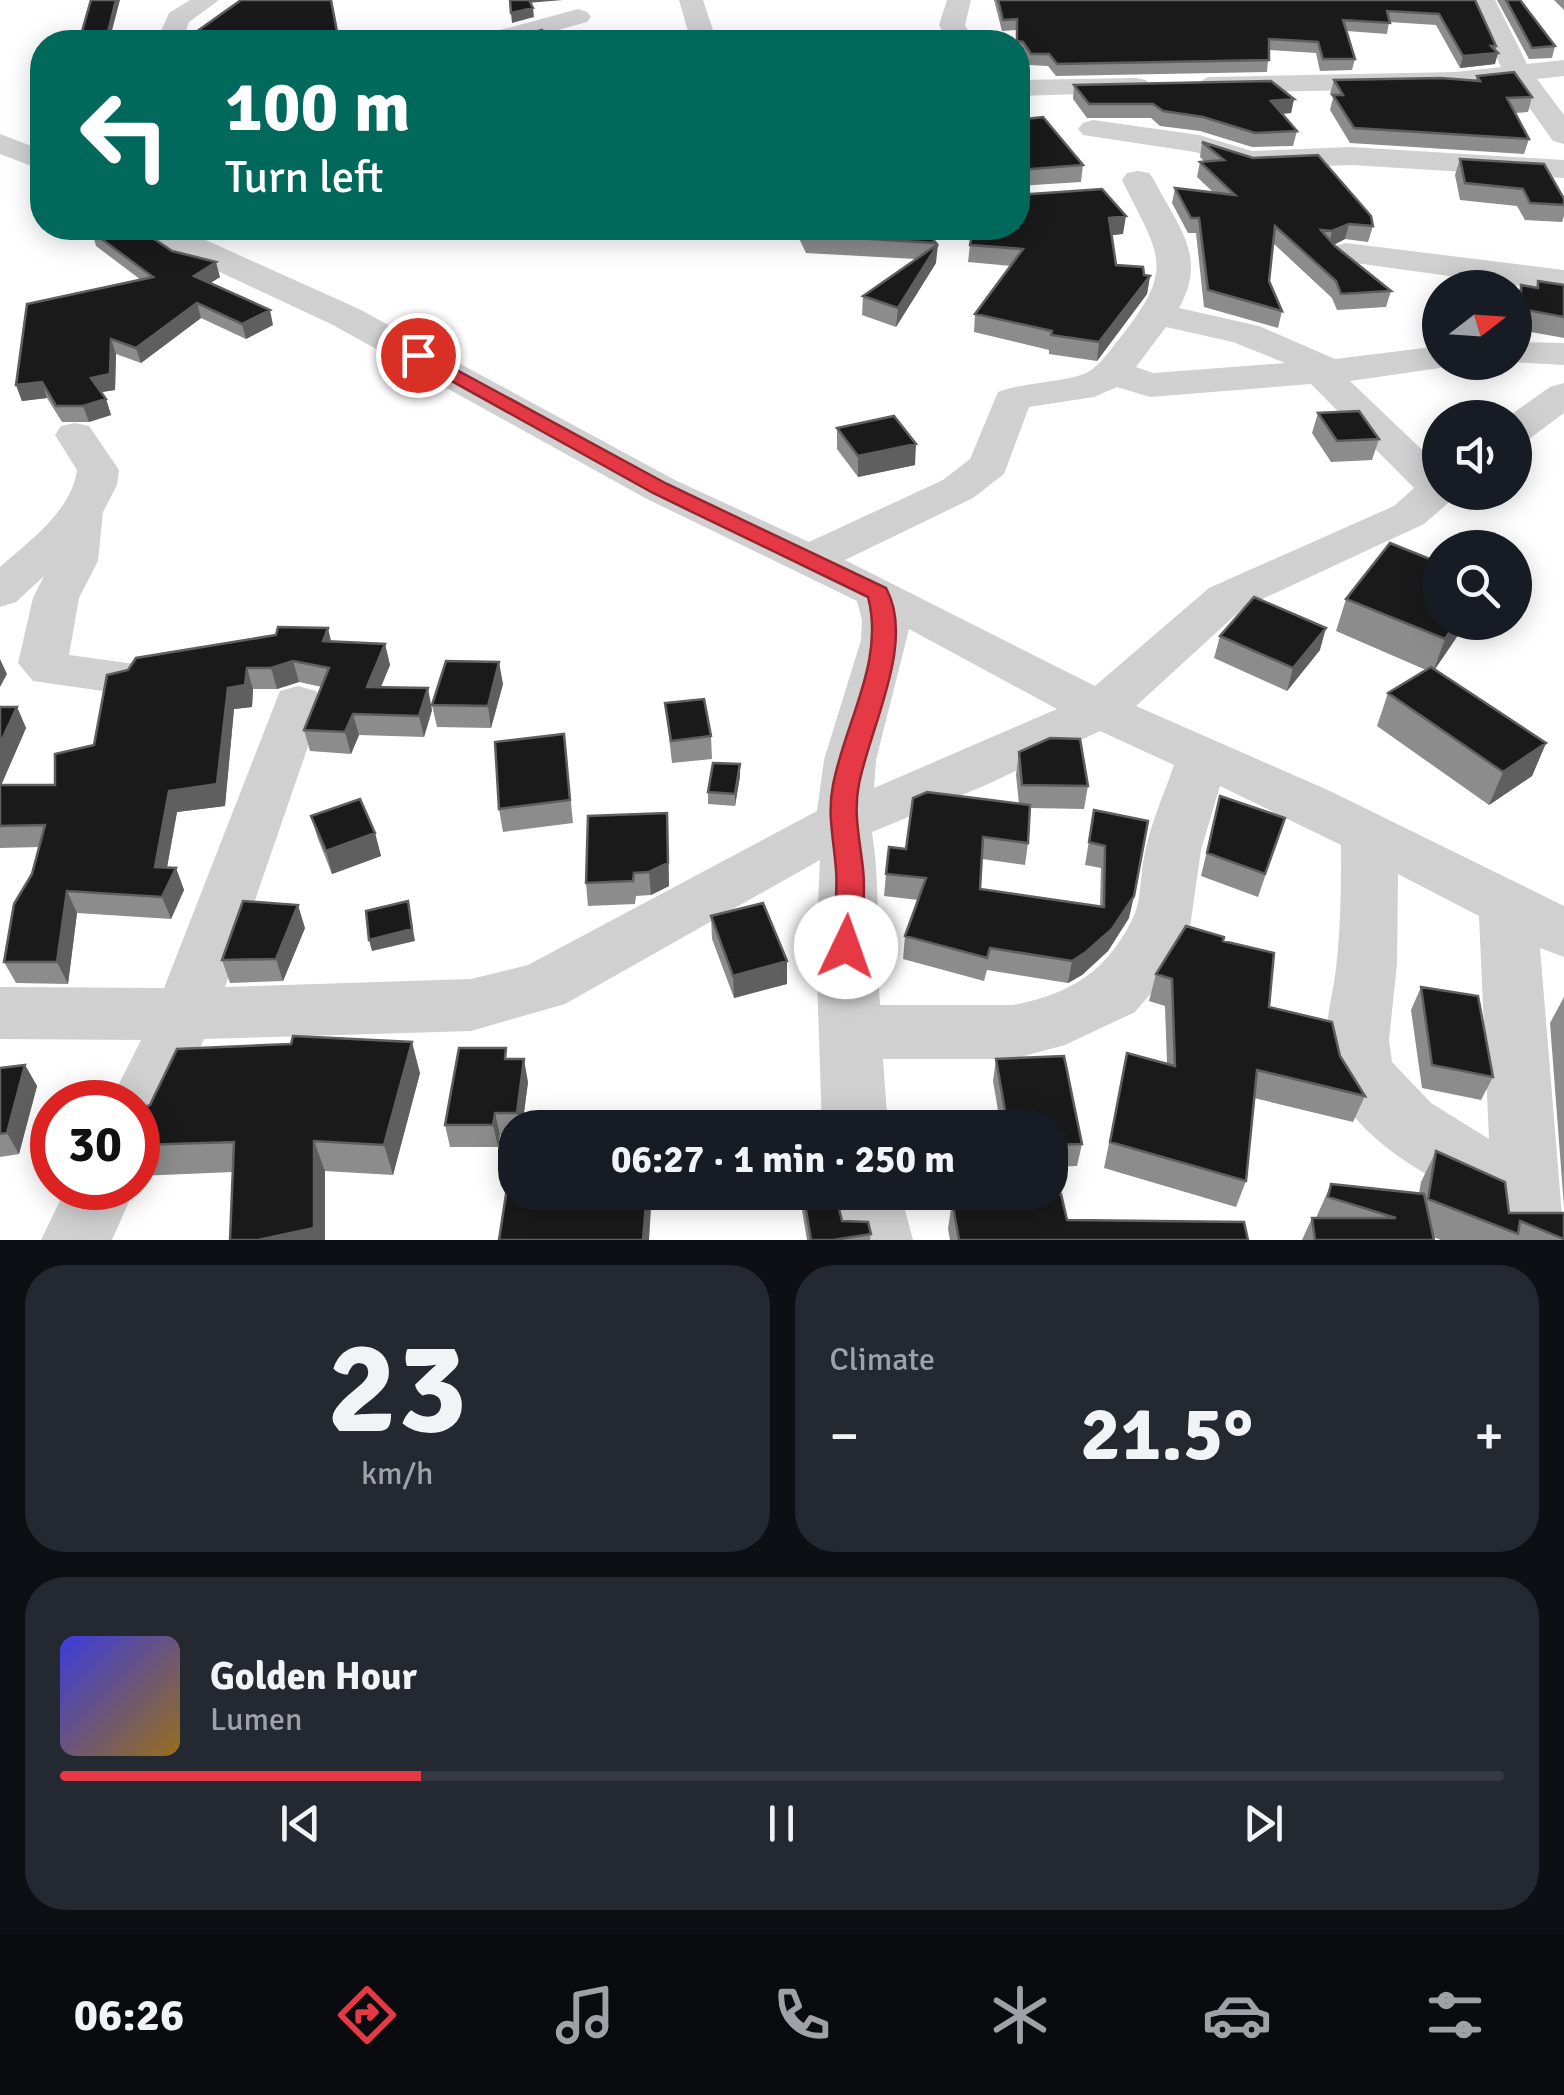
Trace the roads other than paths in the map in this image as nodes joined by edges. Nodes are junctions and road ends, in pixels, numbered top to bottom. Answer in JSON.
{"nodes":[{"id":1,"x":207,"y":0,"type":"edge"},
{"id":2,"x":691,"y":0,"type":"edge"},
{"id":3,"x":959,"y":0,"type":"edge"},
{"id":4,"x":1483,"y":0,"type":"edge"},
{"id":5,"x":576,"y":20,"type":"edge"},
{"id":6,"x":174,"y":30,"type":"edge"},
{"id":7,"x":536,"y":30,"type":"edge"},
{"id":8,"x":700,"y":30,"type":"edge"},
{"id":9,"x":955,"y":30,"type":"edge"},
{"id":10,"x":1564,"y":68,"type":"edge"},
{"id":11,"x":1518,"y":74,"type":"junction"},
{"id":12,"x":1030,"y":88,"type":"edge"},
{"id":13,"x":1030,"y":94,"type":"edge"},
{"id":14,"x":1092,"y":129,"type":"junction"},
{"id":15,"x":1564,"y":134,"type":"edge"},
{"id":16,"x":0,"y":142,"type":"edge"},
{"id":17,"x":30,"y":156,"type":"edge"},
{"id":18,"x":1564,"y":169,"type":"edge"},
{"id":19,"x":179,"y":240,"type":"edge"},
{"id":20,"x":1346,"y":253,"type":"edge"},
{"id":21,"x":1564,"y":280,"type":"edge"},
{"id":22,"x":1158,"y":315,"type":"junction"},
{"id":23,"x":1532,"y":353,"type":"edge"},
{"id":24,"x":1564,"y":354,"type":"edge"},
{"id":25,"x":1422,"y":359,"type":"edge"},
{"id":26,"x":1335,"y":370,"type":"junction"},
{"id":27,"x":1113,"y":372,"type":"junction"},
{"id":28,"x":1564,"y":395,"type":"edge"},
{"id":29,"x":1532,"y":418,"type":"edge"},
{"id":30,"x":76,"y":435,"type":"dead end"},
{"id":31,"x":1422,"y":473,"type":"edge"},
{"id":32,"x":1422,"y":504,"type":"edge"},
{"id":33,"x":81,"y":512,"type":"junction"},
{"id":34,"x":810,"y":560,"type":"junction"},
{"id":35,"x":0,"y":592,"type":"edge"},
{"id":36,"x":878,"y":593,"type":"junction"},
{"id":37,"x":117,"y":676,"type":"edge"},
{"id":38,"x":298,"y":703,"type":"dead end"},
{"id":39,"x":1100,"y":710,"type":"junction"},
{"id":40,"x":1203,"y":757,"type":"junction"},
{"id":41,"x":843,"y":822,"type":"junction"},
{"id":42,"x":1370,"y":834,"type":"junction"},
{"id":43,"x":1506,"y":905,"type":"junction"},
{"id":44,"x":1564,"y":933,"type":"edge"},
{"id":45,"x":0,"y":1013,"type":"edge"},
{"id":46,"x":186,"y":1014,"type":"junction"},
{"id":47,"x":852,"y":1032,"type":"junction"},
{"id":48,"x":154,"y":1080,"type":"edge"},
{"id":49,"x":854,"y":1110,"type":"edge"},
{"id":50,"x":91,"y":1210,"type":"edge"},
{"id":51,"x":870,"y":1210,"type":"edge"},
{"id":52,"x":1528,"y":1217,"type":"edge"},
{"id":53,"x":76,"y":1240,"type":"edge"},
{"id":54,"x":878,"y":1240,"type":"edge"}],
"edges":[{"from":1,"to":6,"type":"street"},
{"from":2,"to":8,"type":"street"},
{"from":3,"to":9,"type":"street"},
{"from":4,"to":11,"type":"street"},
{"from":5,"to":7,"type":"street"},
{"from":10,"to":11,"type":"street"},
{"from":11,"to":12,"type":"street"},
{"from":11,"to":15,"type":"street"},
{"from":13,"to":14,"type":"street"},
{"from":14,"to":18,"type":"street"},
{"from":14,"to":22,"type":"street"},
{"from":16,"to":17,"type":"street"},
{"from":19,"to":34,"type":"street"},
{"from":20,"to":21,"type":"street"},
{"from":22,"to":26,"type":"street"},
{"from":22,"to":27,"type":"street"},
{"from":23,"to":24,"type":"street"},
{"from":25,"to":26,"type":"street"},
{"from":26,"to":27,"type":"street"},
{"from":26,"to":31,"type":"street"},
{"from":27,"to":34,"type":"street"},
{"from":28,"to":29,"type":"street"},
{"from":30,"to":33,"type":"street"},
{"from":32,"to":39,"type":"street"},
{"from":33,"to":35,"type":"street"},
{"from":33,"to":37,"type":"street"},
{"from":34,"to":36,"type":"street"},
{"from":36,"to":39,"type":"street"},
{"from":36,"to":41,"type":"street"},
{"from":38,"to":46,"type":"street"},
{"from":39,"to":40,"type":"street"},
{"from":39,"to":41,"type":"street"},
{"from":40,"to":42,"type":"street"},
{"from":40,"to":47,"type":"street"},
{"from":41,"to":46,"type":"street"},
{"from":41,"to":47,"type":"street"},
{"from":42,"to":43,"type":"street"},
{"from":42,"to":52,"type":"street"},
{"from":43,"to":44,"type":"street"},
{"from":43,"to":52,"type":"street"},
{"from":45,"to":46,"type":"street"},
{"from":46,"to":48,"type":"street"},
{"from":47,"to":49,"type":"street"},
{"from":50,"to":53,"type":"street"},
{"from":51,"to":54,"type":"street"}]}
